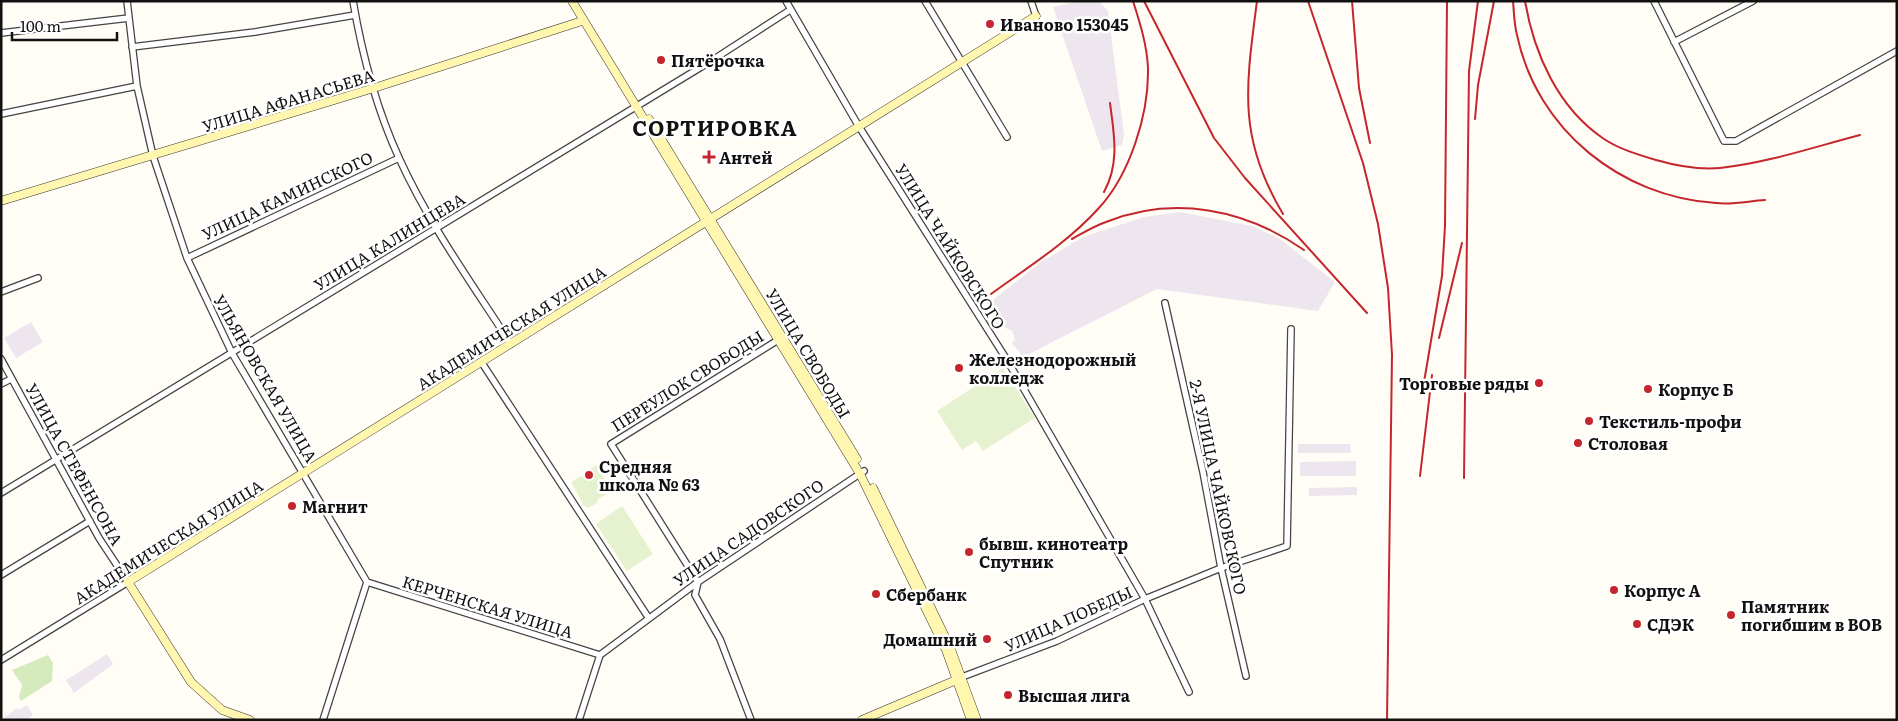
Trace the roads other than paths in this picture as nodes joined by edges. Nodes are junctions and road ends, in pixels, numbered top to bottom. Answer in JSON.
{"nodes":[{"id":1,"x":127,"y":1,"type":"edge"},
{"id":2,"x":353,"y":1,"type":"edge"},
{"id":3,"x":572,"y":1,"type":"edge"},
{"id":4,"x":786,"y":1,"type":"edge"},
{"id":5,"x":925,"y":1,"type":"edge"},
{"id":6,"x":1031,"y":1,"type":"edge"},
{"id":7,"x":1654,"y":1,"type":"edge"},
{"id":8,"x":1753,"y":1,"type":"edge"},
{"id":9,"x":790,"y":10,"type":"junction"},
{"id":10,"x":355,"y":14,"type":"junction"},
{"id":11,"x":1036,"y":16,"type":"joint"},
{"id":12,"x":129,"y":18,"type":"junction"},
{"id":13,"x":582,"y":20,"type":"junction"},
{"id":14,"x":1,"y":32,"type":"edge"},
{"id":15,"x":1674,"y":42,"type":"junction"},
{"id":16,"x":132,"y":47,"type":"junction"},
{"id":17,"x":1897,"y":52,"type":"edge"},
{"id":18,"x":961,"y":63,"type":"junction"},
{"id":19,"x":137,"y":86,"type":"junction"},
{"id":20,"x":374,"y":88,"type":"junction"},
{"id":21,"x":637,"y":104,"type":"junction"},
{"id":22,"x":1,"y":114,"type":"edge"},
{"id":23,"x":858,"y":125,"type":"junction"},
{"id":24,"x":1006,"y":137,"type":"dead end"},
{"id":25,"x":153,"y":156,"type":"junction"},
{"id":26,"x":399,"y":158,"type":"junction"},
{"id":27,"x":1,"y":201,"type":"edge"},
{"id":28,"x":707,"y":219,"type":"junction"},
{"id":29,"x":437,"y":228,"type":"junction"},
{"id":30,"x":187,"y":258,"type":"junction"},
{"id":31,"x":38,"y":278,"type":"dead end"},
{"id":32,"x":1,"y":292,"type":"edge"},
{"id":33,"x":1165,"y":303,"type":"dead end"},
{"id":34,"x":1291,"y":329,"type":"dead end"},
{"id":35,"x":778,"y":340,"type":"junction"},
{"id":36,"x":511,"y":344,"type":"junction"},
{"id":37,"x":232,"y":353,"type":"junction"},
{"id":38,"x":1,"y":358,"type":"edge"},
{"id":39,"x":482,"y":363,"type":"junction"},
{"id":40,"x":11,"y":380,"type":"junction"},
{"id":41,"x":1,"y":384,"type":"edge"},
{"id":42,"x":57,"y":459,"type":"junction"},
{"id":43,"x":304,"y":472,"type":"junction"},
{"id":44,"x":862,"y":473,"type":"junction"},
{"id":45,"x":1,"y":493,"type":"edge"},
{"id":46,"x":90,"y":521,"type":"junction"},
{"id":47,"x":1221,"y":568,"type":"junction"},
{"id":48,"x":1,"y":575,"type":"edge"},
{"id":49,"x":128,"y":582,"type":"junction"},
{"id":50,"x":368,"y":582,"type":"junction"},
{"id":51,"x":698,"y":582,"type":"junction"},
{"id":52,"x":1145,"y":599,"type":"junction"},
{"id":53,"x":648,"y":617,"type":"junction"},
{"id":54,"x":600,"y":655,"type":"junction"},
{"id":55,"x":1,"y":660,"type":"edge"},
{"id":56,"x":1246,"y":676,"type":"dead end"},
{"id":57,"x":959,"y":678,"type":"junction"},
{"id":58,"x":1189,"y":692,"type":"dead end"},
{"id":59,"x":250,"y":720,"type":"edge"},
{"id":60,"x":323,"y":720,"type":"edge"},
{"id":61,"x":579,"y":720,"type":"edge"},
{"id":62,"x":751,"y":720,"type":"edge"},
{"id":63,"x":862,"y":720,"type":"edge"},
{"id":64,"x":971,"y":720,"type":"edge"},
{"id":65,"x":977,"y":720,"type":"edge"}],
"edges":[{"from":1,"to":12,"type":"street","name":"УЛЬЯНОВСКАЯ УЛИЦА"},
{"from":2,"to":10,"type":"street"},
{"from":3,"to":13,"type":"street","name":"УЛИЦА СВОБОДЫ"},
{"from":4,"to":9,"type":"street","name":"УЛИЦА ЧАЙКОВСКОГО"},
{"from":5,"to":18,"type":"street"},
{"from":6,"to":11,"type":"street"},
{"from":7,"to":15,"type":"street"},
{"from":8,"to":15,"type":"street"},
{"from":9,"to":21,"type":"street","name":"УЛИЦА КАЛИНЦЕВА"},
{"from":9,"to":23,"type":"street","name":"УЛИЦА ЧАЙКОВСКОГО"},
{"from":10,"to":16,"type":"street"},
{"from":10,"to":20,"type":"street"},
{"from":11,"to":18,"type":"street","name":"АКАДЕМИЧЕСКАЯ УЛИЦА"},
{"from":12,"to":14,"type":"street"},
{"from":12,"to":16,"type":"street","name":"УЛЬЯНОВСКАЯ УЛИЦА"},
{"from":13,"to":20,"type":"street","name":"УЛИЦА АФАНАСЬЕВА"},
{"from":13,"to":21,"type":"street","name":"УЛИЦА СВОБОДЫ"},
{"from":15,"to":17,"type":"street"},
{"from":16,"to":19,"type":"street","name":"УЛЬЯНОВСКАЯ УЛИЦА"},
{"from":18,"to":23,"type":"street","name":"АКАДЕМИЧЕСКАЯ УЛИЦА"},
{"from":18,"to":24,"type":"street"},
{"from":19,"to":22,"type":"street"},
{"from":19,"to":25,"type":"street","name":"УЛЬЯНОВСКАЯ УЛИЦА"},
{"from":20,"to":25,"type":"street","name":"УЛИЦА АФАНАСЬЕВА"},
{"from":20,"to":26,"type":"street"},
{"from":21,"to":28,"type":"street","name":"УЛИЦА СВОБОДЫ"},
{"from":21,"to":29,"type":"street","name":"УЛИЦА КАЛИНЦЕВА"},
{"from":23,"to":28,"type":"street","name":"АКАДЕМИЧЕСКАЯ УЛИЦА"},
{"from":23,"to":52,"type":"street","name":"УЛИЦА ЧАЙКОВСКОГО"},
{"from":25,"to":27,"type":"street","name":"УЛИЦА АФАНАСЬЕВА"},
{"from":25,"to":30,"type":"street","name":"УЛЬЯНОВСКАЯ УЛИЦА"},
{"from":26,"to":29,"type":"street"},
{"from":26,"to":30,"type":"street","name":"УЛИЦА КАМИНСКОГО"},
{"from":28,"to":35,"type":"street","name":"УЛИЦА СВОБОДЫ"},
{"from":28,"to":36,"type":"street","name":"АКАДЕМИЧЕСКАЯ УЛИЦА"},
{"from":28,"to":44,"type":"street","name":"УЛИЦА СВОБОДЫ"},
{"from":29,"to":36,"type":"street"},
{"from":29,"to":37,"type":"street","name":"УЛИЦА КАЛИНЦЕВА"},
{"from":30,"to":37,"type":"street","name":"УЛЬЯНОВСКАЯ УЛИЦА"},
{"from":31,"to":32,"type":"street"},
{"from":33,"to":47,"type":"street","name":"2-Я УЛИЦА ЧАЙКОВСКОГО"},
{"from":34,"to":47,"type":"street","name":"УЛИЦА ПОБЕДЫ"},
{"from":35,"to":44,"type":"street","name":"УЛИЦА СВОБОДЫ"},
{"from":35,"to":51,"type":"street","name":"ПЕРЕУЛОК СВОБОДЫ"},
{"from":36,"to":39,"type":"street","name":"АКАДЕМИЧЕСКАЯ УЛИЦА"},
{"from":37,"to":42,"type":"street","name":"УЛИЦА КАЛИНЦЕВА"},
{"from":37,"to":43,"type":"street","name":"УЛЬЯНОВСКАЯ УЛИЦА"},
{"from":38,"to":40,"type":"street","name":"УЛИЦА СТЕФЕНСОНА"},
{"from":39,"to":43,"type":"street","name":"АКАДЕМИЧЕСКАЯ УЛИЦА"},
{"from":39,"to":53,"type":"street"},
{"from":40,"to":41,"type":"street"},
{"from":40,"to":42,"type":"street","name":"УЛИЦА СТЕФЕНСОНА"},
{"from":42,"to":45,"type":"street","name":"УЛИЦА КАЛИНЦЕВА"},
{"from":42,"to":46,"type":"street","name":"УЛИЦА СТЕФЕНСОНА"},
{"from":43,"to":49,"type":"street","name":"АКАДЕМИЧЕСКАЯ УЛИЦА"},
{"from":43,"to":50,"type":"street","name":"УЛЬЯНОВСКАЯ УЛИЦА"},
{"from":44,"to":51,"type":"street","name":"УЛИЦА САДОВСКОГО"},
{"from":44,"to":57,"type":"street","name":"УЛИЦА СВОБОДЫ"},
{"from":46,"to":48,"type":"street"},
{"from":46,"to":49,"type":"street","name":"УЛИЦА СТЕФЕНСОНА"},
{"from":47,"to":52,"type":"street","name":"УЛИЦА ПОБЕДЫ"},
{"from":47,"to":56,"type":"street","name":"2-Я УЛИЦА ЧАЙКОВСКОГО"},
{"from":49,"to":55,"type":"street","name":"АКАДЕМИЧЕСКАЯ УЛИЦА"},
{"from":49,"to":59,"type":"street"},
{"from":50,"to":54,"type":"street","name":"КЕРЧЕНСКАЯ УЛИЦА"},
{"from":50,"to":60,"type":"street"},
{"from":51,"to":53,"type":"street","name":"УЛИЦА САДОВСКОГО"},
{"from":51,"to":62,"type":"street"},
{"from":52,"to":57,"type":"street","name":"УЛИЦА ПОБЕДЫ"},
{"from":52,"to":58,"type":"street","name":"УЛИЦА ЧАЙКОВСКОГО"},
{"from":53,"to":54,"type":"street","name":"УЛИЦА САДОВСКОГО"},
{"from":54,"to":61,"type":"street"},
{"from":57,"to":63,"type":"street","name":"УЛИЦА ПОБЕДЫ"},
{"from":57,"to":64,"type":"street","name":"УЛИЦА СВОБОДЫ"},
{"from":57,"to":65,"type":"street","name":"УЛИЦА СВОБОДЫ"}]}
